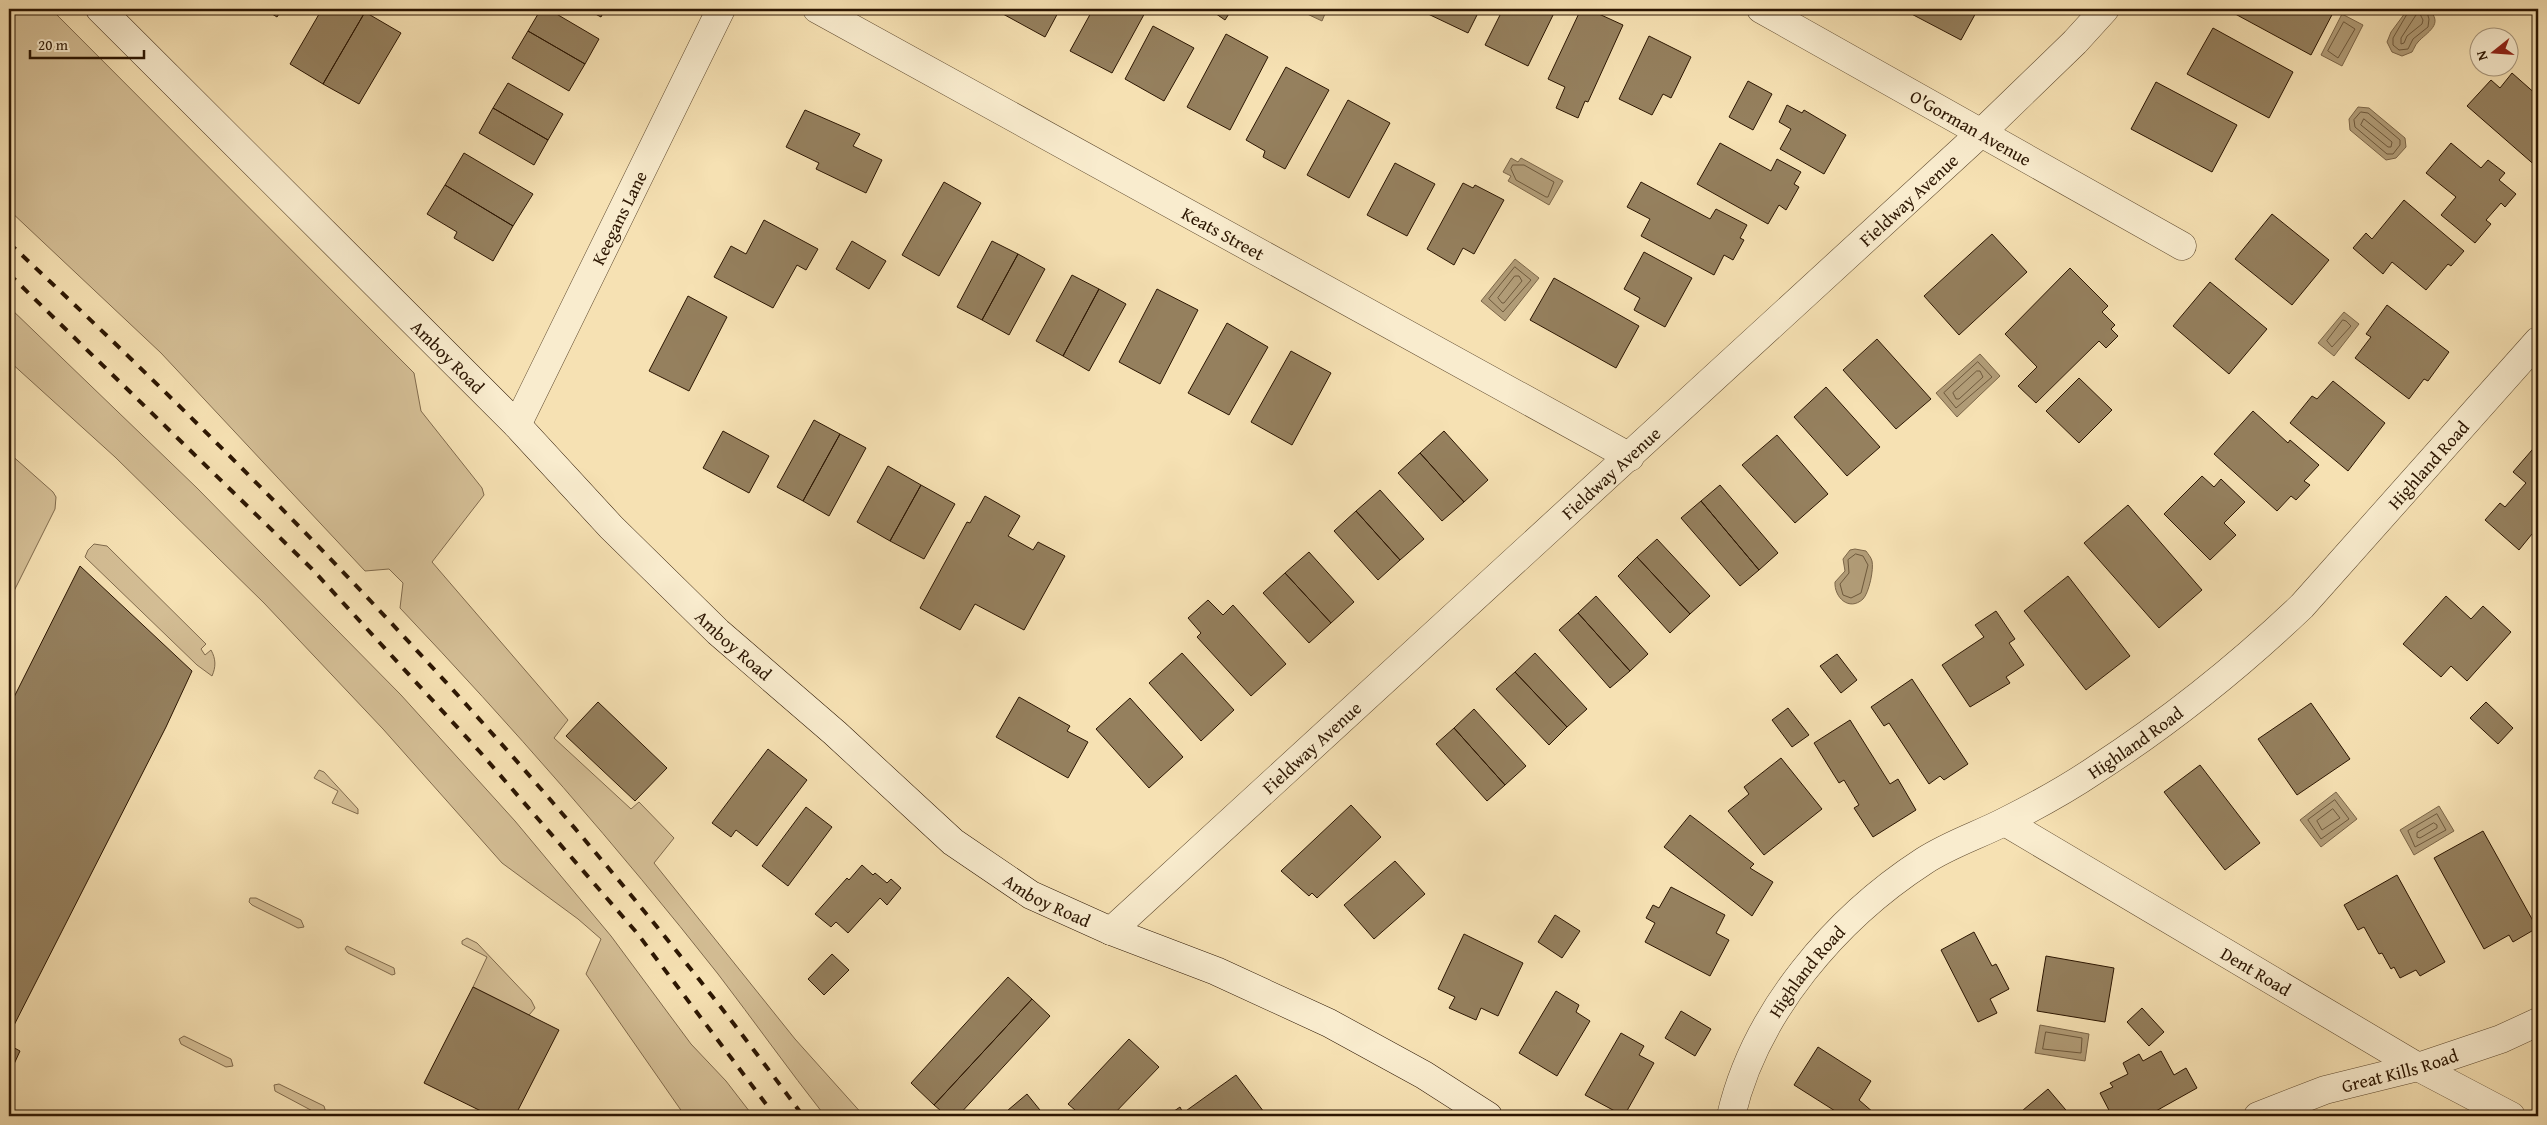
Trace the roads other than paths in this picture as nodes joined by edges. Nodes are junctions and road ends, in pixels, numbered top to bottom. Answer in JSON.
{"nodes":[{"id":1,"x":100,"y":9,"type":"edge"},
{"id":2,"x":721,"y":9,"type":"edge"},
{"id":3,"x":817,"y":9,"type":"edge"},
{"id":4,"x":1761,"y":9,"type":"edge"},
{"id":5,"x":2105,"y":9,"type":"edge"},
{"id":6,"x":1982,"y":132,"type":"junction"},
{"id":7,"x":2182,"y":246,"type":"dead end"},
{"id":8,"x":2538,"y":341,"type":"edge"},
{"id":9,"x":517,"y":425,"type":"junction"},
{"id":10,"x":1630,"y":457,"type":"junction"},
{"id":11,"x":2005,"y":822,"type":"junction"},
{"id":12,"x":1111,"y":932,"type":"junction"},
{"id":13,"x":2538,"y":1022,"type":"edge"},
{"id":14,"x":2418,"y":1068,"type":"junction"},
{"id":15,"x":1488,"y":1116,"type":"edge"},
{"id":16,"x":1731,"y":1116,"type":"edge"},
{"id":17,"x":2258,"y":1116,"type":"edge"},
{"id":18,"x":2511,"y":1116,"type":"edge"}],
"edges":[{"from":1,"to":9,"type":"street","name":"Amboy Road"},
{"from":2,"to":9,"type":"street","name":"Keegans Lane"},
{"from":3,"to":10,"type":"street","name":"Keats Street"},
{"from":4,"to":6,"type":"street","name":"O'Gorman Avenue"},
{"from":5,"to":6,"type":"street","name":"Fieldway Avenue"},
{"from":6,"to":7,"type":"street","name":"O'Gorman Avenue"},
{"from":6,"to":10,"type":"street","name":"Fieldway Avenue"},
{"from":8,"to":11,"type":"street","name":"Highland Road"},
{"from":9,"to":12,"type":"street","name":"Amboy Road"},
{"from":10,"to":12,"type":"street","name":"Fieldway Avenue"},
{"from":11,"to":14,"type":"street","name":"Dent Road"},
{"from":11,"to":16,"type":"street","name":"Highland Road"},
{"from":12,"to":15,"type":"street","name":"Amboy Road"},
{"from":13,"to":14,"type":"street","name":"Great Kills Road"},
{"from":14,"to":17,"type":"street","name":"Great Kills Road"},
{"from":14,"to":18,"type":"street","name":"Dent Road"}]}
